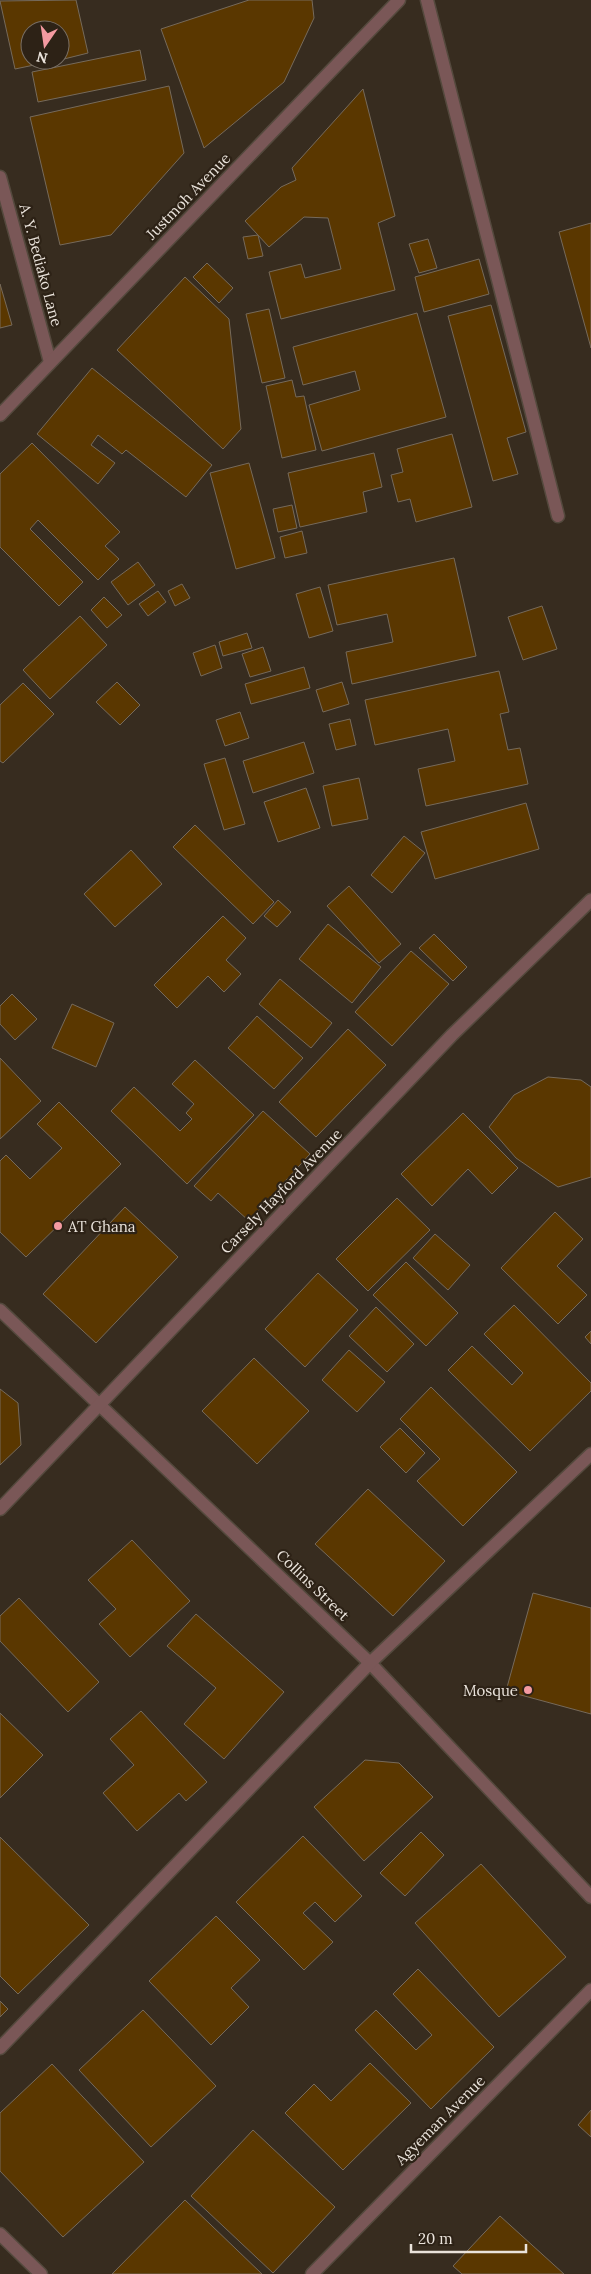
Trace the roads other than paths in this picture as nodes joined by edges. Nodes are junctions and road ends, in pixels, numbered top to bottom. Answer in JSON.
{"nodes":[{"id":1,"x":399,"y":0,"type":"edge"},
{"id":2,"x":427,"y":0,"type":"edge"},
{"id":3,"x":0,"y":177,"type":"edge"},
{"id":4,"x":50,"y":362,"type":"junction"},
{"id":5,"x":18,"y":396,"type":"junction"},
{"id":6,"x":0,"y":402,"type":"edge"},
{"id":7,"x":0,"y":415,"type":"edge"},
{"id":8,"x":558,"y":516,"type":"dead end"},
{"id":9,"x":591,"y":900,"type":"edge"},
{"id":10,"x":0,"y":1310,"type":"edge"},
{"id":11,"x":101,"y":1405,"type":"junction"},
{"id":12,"x":591,"y":1454,"type":"edge"},
{"id":13,"x":0,"y":1509,"type":"edge"},
{"id":14,"x":370,"y":1663,"type":"junction"},
{"id":15,"x":591,"y":1897,"type":"edge"},
{"id":16,"x":591,"y":1990,"type":"edge"},
{"id":17,"x":0,"y":2048,"type":"edge"},
{"id":18,"x":0,"y":2234,"type":"edge"},
{"id":19,"x":41,"y":2274,"type":"edge"},
{"id":20,"x":312,"y":2274,"type":"edge"}],
"edges":[{"from":1,"to":4,"type":"street","name":"Justmoh Avenue"},
{"from":2,"to":8,"type":"street"},
{"from":3,"to":4,"type":"street","name":"A. Y. Bediako Lane"},
{"from":4,"to":5,"type":"street","name":"Justmoh Avenue"},
{"from":5,"to":6,"type":"street"},
{"from":5,"to":7,"type":"street","name":"Justmoh Avenue"},
{"from":9,"to":11,"type":"street","name":"Carsely Hayford Avenue"},
{"from":10,"to":11,"type":"street","name":"Collins Street"},
{"from":11,"to":13,"type":"street","name":"Carsely Hayford Avenue"},
{"from":11,"to":14,"type":"street","name":"Collins Street"},
{"from":12,"to":14,"type":"street"},
{"from":14,"to":15,"type":"street","name":"Collins Street"},
{"from":14,"to":17,"type":"street"},
{"from":16,"to":20,"type":"street","name":"Agyeman Avenue"},
{"from":18,"to":19,"type":"street"}]}
